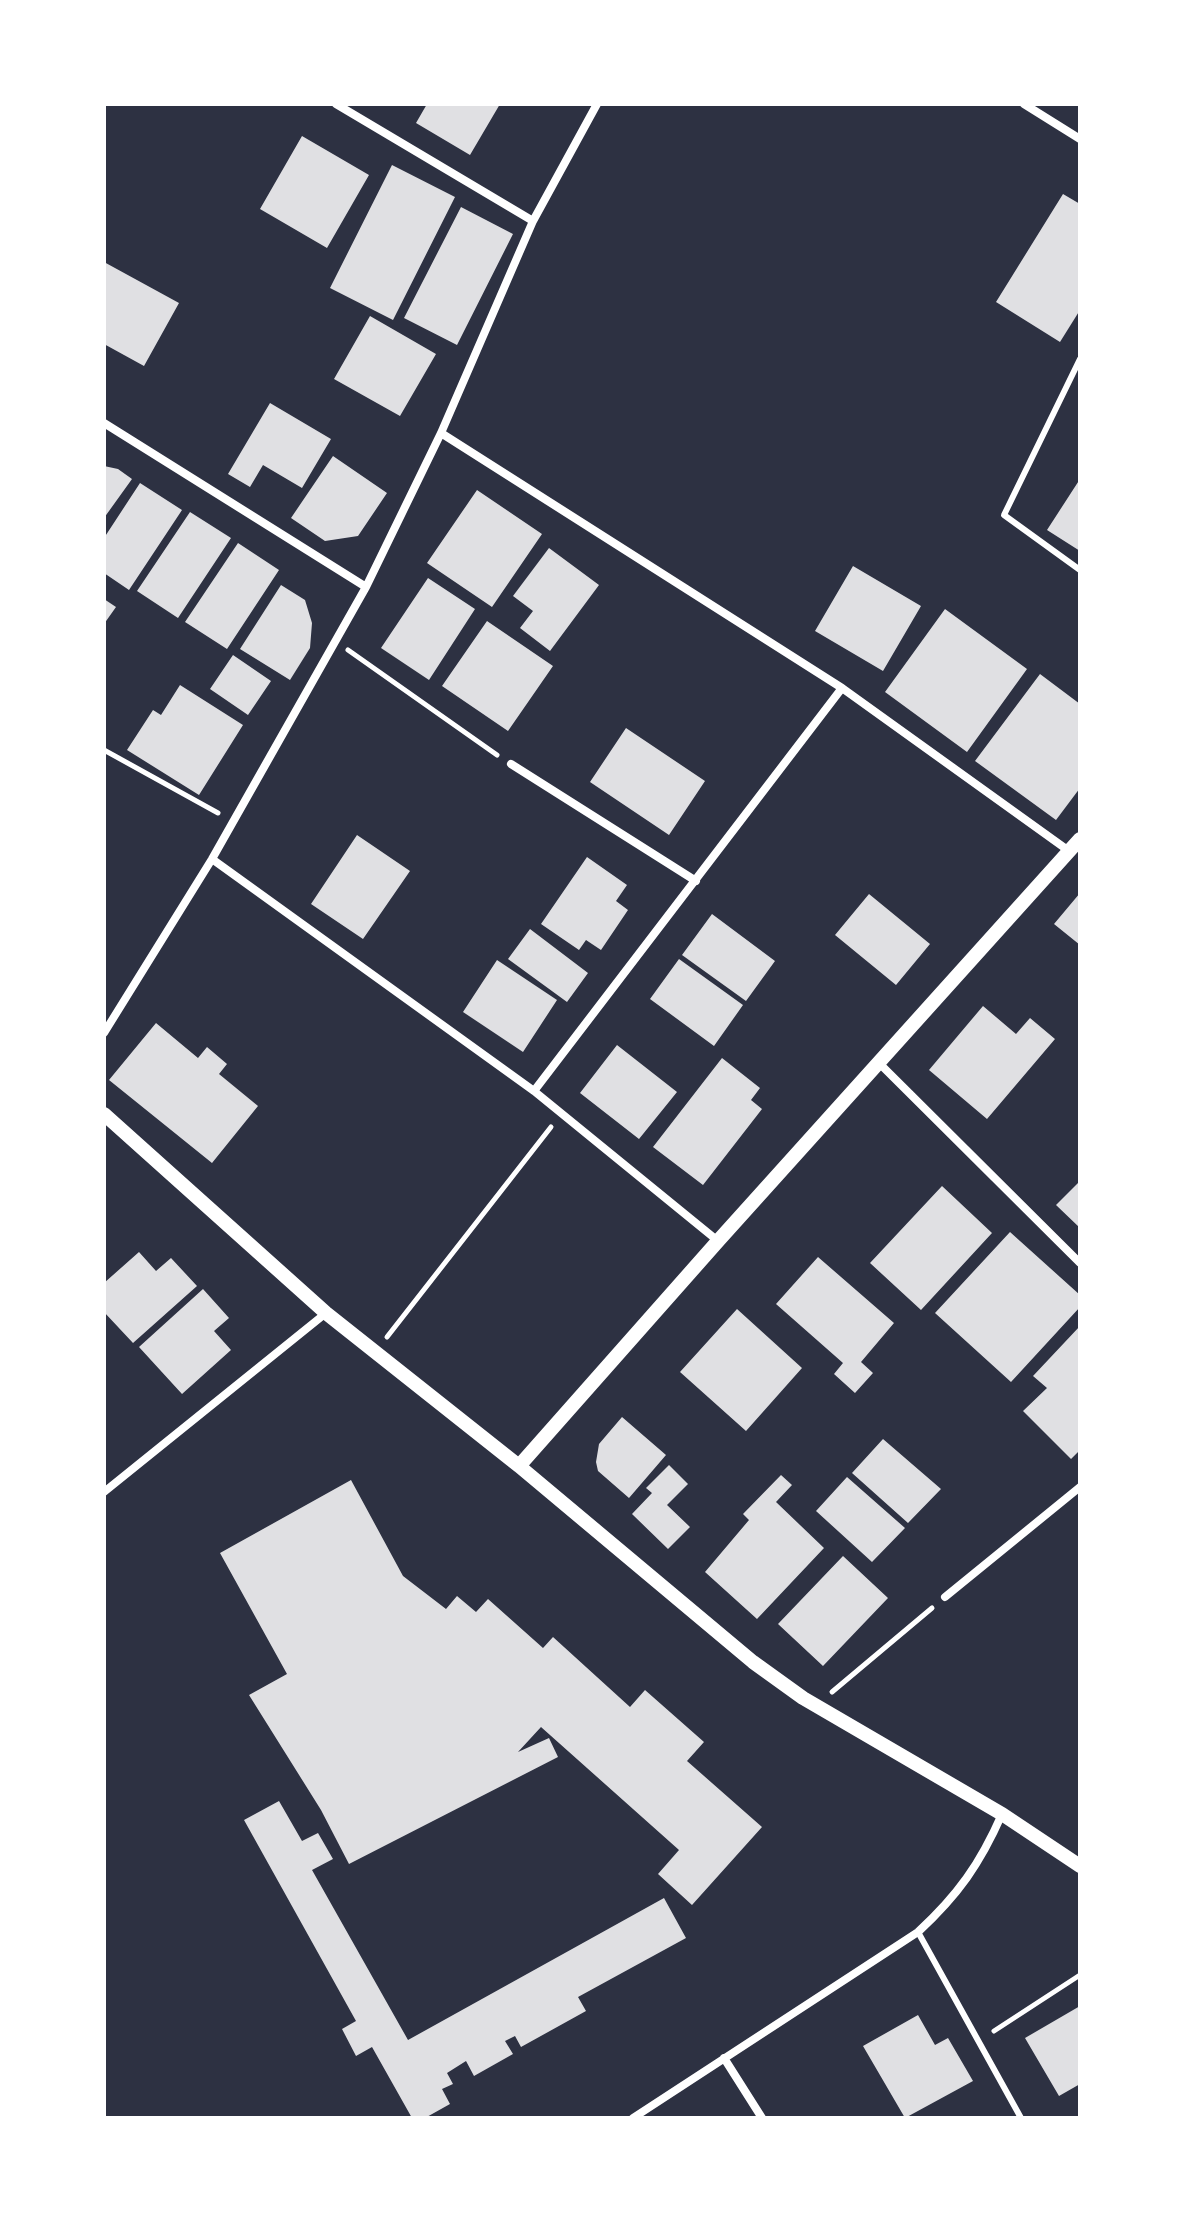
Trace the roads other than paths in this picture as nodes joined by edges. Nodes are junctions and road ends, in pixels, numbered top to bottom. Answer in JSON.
{"nodes":[{"id":1,"x":336,"y":104,"type":"edge"},
{"id":2,"x":597,"y":104,"type":"edge"},
{"id":3,"x":1024,"y":104,"type":"edge"},
{"id":4,"x":1080,"y":139,"type":"edge"},
{"id":5,"x":533,"y":221,"type":"junction"},
{"id":6,"x":1080,"y":359,"type":"edge"},
{"id":7,"x":104,"y":423,"type":"edge"},
{"id":8,"x":441,"y":433,"type":"junction"},
{"id":9,"x":1080,"y":570,"type":"edge"},
{"id":10,"x":366,"y":587,"type":"junction"},
{"id":11,"x":842,"y":688,"type":"junction"},
{"id":12,"x":511,"y":764,"type":"road end"},
{"id":13,"x":1080,"y":839,"type":"edge"},
{"id":14,"x":1069,"y":851,"type":"junction"},
{"id":15,"x":212,"y":859,"type":"junction"},
{"id":16,"x":696,"y":881,"type":"junction"},
{"id":17,"x":104,"y":1033,"type":"edge"},
{"id":18,"x":879,"y":1063,"type":"junction"},
{"id":19,"x":534,"y":1091,"type":"junction"},
{"id":20,"x":104,"y":1114,"type":"edge"},
{"id":21,"x":718,"y":1241,"type":"junction"},
{"id":22,"x":1080,"y":1263,"type":"edge"},
{"id":23,"x":326,"y":1313,"type":"junction"},
{"id":24,"x":519,"y":1466,"type":"junction"},
{"id":25,"x":1080,"y":1487,"type":"edge"},
{"id":26,"x":104,"y":1492,"type":"edge"},
{"id":27,"x":945,"y":1597,"type":"road end"},
{"id":28,"x":1002,"y":1814,"type":"junction"},
{"id":29,"x":1080,"y":1866,"type":"edge"},
{"id":30,"x":918,"y":1932,"type":"junction"},
{"id":31,"x":724,"y":2058,"type":"junction"},
{"id":32,"x":633,"y":2118,"type":"edge"},
{"id":33,"x":762,"y":2118,"type":"edge"},
{"id":34,"x":1021,"y":2118,"type":"edge"}],
"edges":[{"from":1,"to":5,"type":"street"},
{"from":2,"to":5,"type":"street"},
{"from":3,"to":4,"type":"street"},
{"from":5,"to":8,"type":"street"},
{"from":6,"to":9,"type":"lane"},
{"from":7,"to":10,"type":"street"},
{"from":8,"to":10,"type":"street"},
{"from":8,"to":11,"type":"street"},
{"from":10,"to":15,"type":"street"},
{"from":11,"to":14,"type":"street"},
{"from":11,"to":16,"type":"street"},
{"from":12,"to":16,"type":"street"},
{"from":13,"to":14,"type":"street"},
{"from":14,"to":18,"type":"street"},
{"from":15,"to":17,"type":"street"},
{"from":15,"to":19,"type":"street"},
{"from":16,"to":19,"type":"street"},
{"from":18,"to":21,"type":"street"},
{"from":18,"to":22,"type":"street"},
{"from":19,"to":21,"type":"street"},
{"from":20,"to":23,"type":"street"},
{"from":21,"to":24,"type":"street"},
{"from":23,"to":24,"type":"street"},
{"from":23,"to":26,"type":"street"},
{"from":24,"to":28,"type":"street"},
{"from":25,"to":27,"type":"street"},
{"from":28,"to":29,"type":"street"},
{"from":28,"to":30,"type":"street"},
{"from":30,"to":31,"type":"street"},
{"from":30,"to":34,"type":"lane"},
{"from":31,"to":32,"type":"street"},
{"from":31,"to":33,"type":"street"}]}
